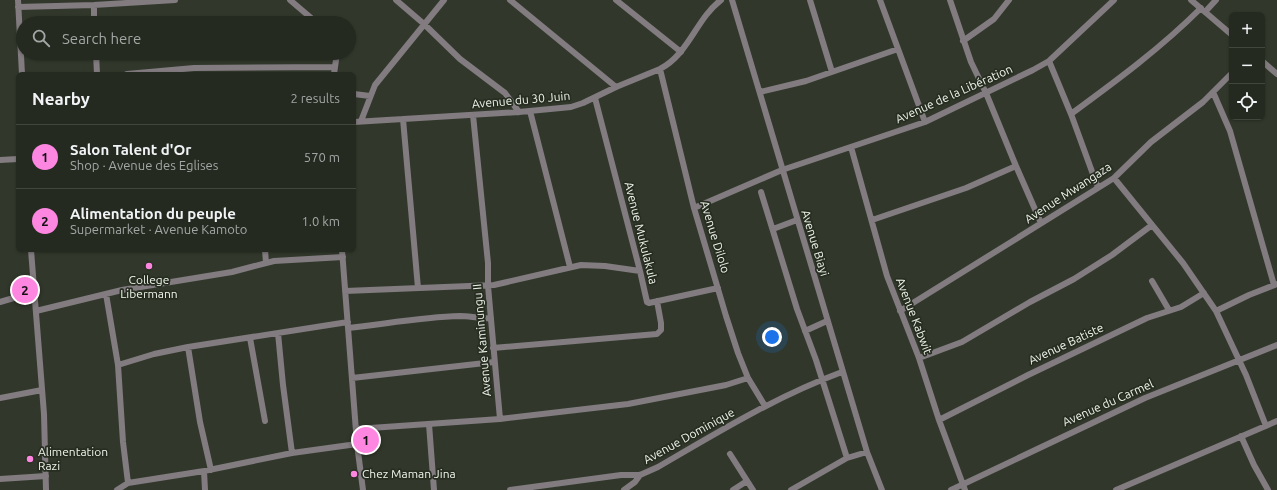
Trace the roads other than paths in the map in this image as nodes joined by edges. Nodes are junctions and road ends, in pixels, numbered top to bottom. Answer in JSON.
{"nodes":[{"id":1,"x":18,"y":0,"type":"edge"},
{"id":2,"x":175,"y":0,"type":"edge"},
{"id":3,"x":290,"y":0,"type":"edge"},
{"id":4,"x":396,"y":0,"type":"edge"},
{"id":5,"x":444,"y":0,"type":"edge"},
{"id":6,"x":510,"y":0,"type":"edge"},
{"id":7,"x":616,"y":0,"type":"edge"},
{"id":8,"x":721,"y":0,"type":"edge"},
{"id":9,"x":732,"y":0,"type":"edge"},
{"id":10,"x":810,"y":0,"type":"edge"},
{"id":11,"x":880,"y":0,"type":"edge"},
{"id":12,"x":950,"y":0,"type":"edge"},
{"id":13,"x":1009,"y":0,"type":"edge"},
{"id":14,"x":1114,"y":0,"type":"edge"},
{"id":15,"x":1191,"y":0,"type":"edge"},
{"id":16,"x":1216,"y":0,"type":"edge"},
{"id":17,"x":94,"y":5,"type":"junction"},
{"id":18,"x":18,"y":7,"type":"junction"},
{"id":19,"x":1203,"y":10,"type":"junction"},
{"id":20,"x":19,"y":16,"type":"edge"},
{"id":21,"x":94,"y":16,"type":"edge"},
{"id":22,"x":309,"y":16,"type":"edge"},
{"id":23,"x":424,"y":24,"type":"junction"},
{"id":24,"x":1229,"y":33,"type":"edge"},
{"id":25,"x":963,"y":42,"type":"junction"},
{"id":26,"x":898,"y":49,"type":"junction"},
{"id":27,"x":681,"y":52,"type":"junction"},
{"id":28,"x":21,"y":60,"type":"edge"},
{"id":29,"x":97,"y":60,"type":"edge"},
{"id":30,"x":336,"y":60,"type":"edge"},
{"id":31,"x":1048,"y":60,"type":"junction"},
{"id":32,"x":1265,"y":64,"type":"edge"},
{"id":33,"x":335,"y":67,"type":"junction"},
{"id":34,"x":660,"y":69,"type":"junction"},
{"id":35,"x":22,"y":72,"type":"edge"},
{"id":36,"x":98,"y":72,"type":"edge"},
{"id":37,"x":150,"y":72,"type":"edge"},
{"id":38,"x":334,"y":72,"type":"edge"},
{"id":39,"x":832,"y":72,"type":"junction"},
{"id":40,"x":1276,"y":73,"type":"edge"},
{"id":41,"x":1229,"y":76,"type":"edge"},
{"id":42,"x":1277,"y":78,"type":"edge"},
{"id":43,"x":616,"y":87,"type":"junction"},
{"id":44,"x":760,"y":92,"type":"junction"},
{"id":45,"x":1214,"y":92,"type":"junction"},
{"id":46,"x":986,"y":93,"type":"junction"},
{"id":47,"x":356,"y":94,"type":"edge"},
{"id":48,"x":370,"y":96,"type":"junction"},
{"id":49,"x":595,"y":98,"type":"junction"},
{"id":50,"x":530,"y":111,"type":"junction"},
{"id":51,"x":519,"y":112,"type":"junction"},
{"id":52,"x":1071,"y":114,"type":"junction"},
{"id":53,"x":473,"y":115,"type":"junction"},
{"id":54,"x":403,"y":119,"type":"junction"},
{"id":55,"x":357,"y":122,"type":"edge"},
{"id":56,"x":925,"y":122,"type":"junction"},
{"id":57,"x":851,"y":147,"type":"junction"},
{"id":58,"x":16,"y":159,"type":"edge"},
{"id":59,"x":0,"y":160,"type":"edge"},
{"id":60,"x":1016,"y":166,"type":"junction"},
{"id":61,"x":782,"y":170,"type":"junction"},
{"id":62,"x":1114,"y":178,"type":"junction"},
{"id":63,"x":1098,"y":188,"type":"junction"},
{"id":64,"x":762,"y":192,"type":"dead end"},
{"id":65,"x":694,"y":208,"type":"junction"},
{"id":66,"x":797,"y":220,"type":"junction"},
{"id":67,"x":872,"y":220,"type":"junction"},
{"id":68,"x":1042,"y":223,"type":"junction"},
{"id":69,"x":1152,"y":225,"type":"junction"},
{"id":70,"x":773,"y":229,"type":"junction"},
{"id":71,"x":32,"y":252,"type":"edge"},
{"id":72,"x":265,"y":252,"type":"edge"},
{"id":73,"x":342,"y":252,"type":"edge"},
{"id":74,"x":342,"y":257,"type":"junction"},
{"id":75,"x":266,"y":263,"type":"junction"},
{"id":76,"x":570,"y":267,"type":"junction"},
{"id":77,"x":640,"y":271,"type":"junction"},
{"id":78,"x":1152,"y":281,"type":"dead end"},
{"id":79,"x":1276,"y":285,"type":"edge"},
{"id":80,"x":488,"y":286,"type":"junction"},
{"id":81,"x":418,"y":288,"type":"junction"},
{"id":82,"x":718,"y":288,"type":"junction"},
{"id":83,"x":345,"y":290,"type":"junction"},
{"id":84,"x":34,"y":292,"type":"junction"},
{"id":85,"x":1204,"y":293,"type":"junction"},
{"id":86,"x":106,"y":294,"type":"junction"},
{"id":87,"x":658,"y":301,"type":"junction"},
{"id":88,"x":0,"y":302,"type":"edge"},
{"id":89,"x":1169,"y":310,"type":"junction"},
{"id":90,"x":36,"y":311,"type":"junction"},
{"id":91,"x":900,"y":311,"type":"junction"},
{"id":92,"x":1216,"y":311,"type":"junction"},
{"id":93,"x":490,"y":318,"type":"junction"},
{"id":94,"x":827,"y":321,"type":"junction"},
{"id":95,"x":348,"y":325,"type":"junction"},
{"id":96,"x":805,"y":331,"type":"junction"},
{"id":97,"x":278,"y":332,"type":"junction"},
{"id":98,"x":250,"y":338,"type":"junction"},
{"id":99,"x":1277,"y":345,"type":"edge"},
{"id":100,"x":188,"y":347,"type":"junction"},
{"id":101,"x":493,"y":348,"type":"junction"},
{"id":102,"x":919,"y":358,"type":"junction"},
{"id":103,"x":1238,"y":360,"type":"junction"},
{"id":104,"x":494,"y":362,"type":"junction"},
{"id":105,"x":118,"y":365,"type":"junction"},
{"id":106,"x":842,"y":372,"type":"junction"},
{"id":107,"x":352,"y":378,"type":"junction"},
{"id":108,"x":748,"y":378,"type":"junction"},
{"id":109,"x":822,"y":380,"type":"junction"},
{"id":110,"x":42,"y":390,"type":"junction"},
{"id":111,"x":0,"y":398,"type":"edge"},
{"id":112,"x":765,"y":406,"type":"junction"},
{"id":113,"x":500,"y":419,"type":"junction"},
{"id":114,"x":938,"y":420,"type":"junction"},
{"id":115,"x":265,"y":421,"type":"dead end"},
{"id":116,"x":1277,"y":421,"type":"edge"},
{"id":117,"x":429,"y":424,"type":"junction"},
{"id":118,"x":1266,"y":426,"type":"junction"},
{"id":119,"x":356,"y":429,"type":"junction"},
{"id":120,"x":1241,"y":436,"type":"junction"},
{"id":121,"x":357,"y":444,"type":"junction"},
{"id":122,"x":867,"y":452,"type":"junction"},
{"id":123,"x":292,"y":453,"type":"junction"},
{"id":124,"x":730,"y":454,"type":"dead end"},
{"id":125,"x":847,"y":458,"type":"junction"},
{"id":126,"x":211,"y":470,"type":"junction"},
{"id":127,"x":204,"y":471,"type":"junction"},
{"id":128,"x":640,"y":475,"type":"junction"},
{"id":129,"x":46,"y":476,"type":"junction"},
{"id":130,"x":0,"y":479,"type":"edge"},
{"id":131,"x":747,"y":481,"type":"junction"},
{"id":132,"x":128,"y":483,"type":"junction"},
{"id":133,"x":964,"y":487,"type":"edge"},
{"id":134,"x":46,"y":490,"type":"edge"},
{"id":135,"x":117,"y":490,"type":"edge"},
{"id":136,"x":205,"y":490,"type":"edge"},
{"id":137,"x":363,"y":490,"type":"edge"},
{"id":138,"x":434,"y":490,"type":"edge"},
{"id":139,"x":510,"y":490,"type":"edge"},
{"id":140,"x":624,"y":490,"type":"edge"},
{"id":141,"x":733,"y":490,"type":"edge"},
{"id":142,"x":753,"y":490,"type":"edge"},
{"id":143,"x":791,"y":490,"type":"edge"},
{"id":144,"x":882,"y":490,"type":"edge"},
{"id":145,"x":951,"y":490,"type":"edge"},
{"id":146,"x":1116,"y":490,"type":"edge"},
{"id":147,"x":1268,"y":490,"type":"edge"}],
"edges":[{"from":1,"to":18,"type":"street"},
{"from":2,"to":17,"type":"street"},
{"from":3,"to":22,"type":"street"},
{"from":4,"to":23,"type":"street"},
{"from":5,"to":23,"type":"street"},
{"from":6,"to":43,"type":"street"},
{"from":7,"to":27,"type":"street"},
{"from":8,"to":27,"type":"street","name":"Avenue du 30 Juin"},
{"from":9,"to":44,"type":"street","name":"Avenue Biayi"},
{"from":10,"to":39,"type":"street"},
{"from":11,"to":26,"type":"street"},
{"from":12,"to":25,"type":"street"},
{"from":13,"to":25,"type":"street"},
{"from":14,"to":31,"type":"street","name":"Avenue de la Libération"},
{"from":15,"to":19,"type":"street"},
{"from":16,"to":19,"type":"street"},
{"from":17,"to":18,"type":"street"},
{"from":17,"to":21,"type":"street"},
{"from":18,"to":20,"type":"street"},
{"from":19,"to":24,"type":"street"},
{"from":19,"to":52,"type":"street"},
{"from":23,"to":48,"type":"street"},
{"from":23,"to":51,"type":"street"},
{"from":25,"to":46,"type":"street"},
{"from":26,"to":39,"type":"street"},
{"from":26,"to":56,"type":"street"},
{"from":27,"to":34,"type":"street","name":"Avenue du 30 Juin"},
{"from":28,"to":35,"type":"street"},
{"from":29,"to":36,"type":"street"},
{"from":30,"to":33,"type":"street"},
{"from":31,"to":46,"type":"street","name":"Avenue de la Libération"},
{"from":31,"to":52,"type":"street"},
{"from":32,"to":40,"type":"street"},
{"from":33,"to":37,"type":"street"},
{"from":33,"to":38,"type":"street"},
{"from":34,"to":43,"type":"street","name":"Avenue du 30 Juin"},
{"from":34,"to":65,"type":"street","name":"Avenue Dilolo"},
{"from":39,"to":44,"type":"street"},
{"from":40,"to":42,"type":"street"},
{"from":41,"to":45,"type":"street","name":"Avenue Mwangaza"},
{"from":43,"to":49,"type":"street","name":"Avenue du 30 Juin"},
{"from":44,"to":61,"type":"street","name":"Avenue Biayi"},
{"from":45,"to":62,"type":"street","name":"Avenue Mwangaza"},
{"from":45,"to":79,"type":"street"},
{"from":46,"to":56,"type":"street","name":"Avenue de la Libération"},
{"from":46,"to":60,"type":"street"},
{"from":47,"to":48,"type":"street"},
{"from":48,"to":55,"type":"street"},
{"from":49,"to":50,"type":"street","name":"Avenue du 30 Juin"},
{"from":49,"to":77,"type":"street","name":"Avenue Mukulakula"},
{"from":50,"to":51,"type":"street","name":"Avenue du 30 Juin"},
{"from":50,"to":76,"type":"street"},
{"from":51,"to":53,"type":"street","name":"Avenue du 30 Juin"},
{"from":52,"to":63,"type":"street"},
{"from":53,"to":54,"type":"street","name":"Avenue du 30 Juin"},
{"from":53,"to":80,"type":"street","name":"Avenue Kaminungu II"},
{"from":54,"to":55,"type":"street","name":"Avenue du 30 Juin"},
{"from":54,"to":81,"type":"street"},
{"from":56,"to":57,"type":"street","name":"Avenue de la Libération"},
{"from":57,"to":61,"type":"street","name":"Avenue de la Libération"},
{"from":57,"to":67,"type":"street","name":"Avenue Kabwit"},
{"from":58,"to":59,"type":"street"},
{"from":60,"to":67,"type":"street"},
{"from":60,"to":68,"type":"street"},
{"from":61,"to":65,"type":"street","name":"Avenue de la Libération"},
{"from":61,"to":66,"type":"street","name":"Avenue Biayi"},
{"from":62,"to":63,"type":"street","name":"Avenue Mwangaza"},
{"from":62,"to":69,"type":"street"},
{"from":63,"to":68,"type":"street","name":"Avenue Mwangaza"},
{"from":64,"to":70,"type":"street"},
{"from":65,"to":82,"type":"street","name":"Avenue Dilolo"},
{"from":66,"to":70,"type":"street"},
{"from":66,"to":94,"type":"street","name":"Avenue Biayi"},
{"from":67,"to":91,"type":"street","name":"Avenue Kabwit"},
{"from":68,"to":91,"type":"street","name":"Avenue Mwangaza"},
{"from":69,"to":85,"type":"street"},
{"from":69,"to":102,"type":"street"},
{"from":70,"to":96,"type":"street"},
{"from":71,"to":84,"type":"street"},
{"from":72,"to":75,"type":"street"},
{"from":73,"to":74,"type":"street"},
{"from":74,"to":75,"type":"street"},
{"from":74,"to":83,"type":"street"},
{"from":75,"to":86,"type":"street"},
{"from":76,"to":77,"type":"street"},
{"from":76,"to":80,"type":"street"},
{"from":77,"to":87,"type":"street","name":"Avenue Mukulakula"},
{"from":78,"to":89,"type":"street"},
{"from":79,"to":92,"type":"street"},
{"from":80,"to":81,"type":"street"},
{"from":80,"to":93,"type":"street","name":"Avenue Kaminungu II"},
{"from":81,"to":83,"type":"street"},
{"from":82,"to":87,"type":"street","name":"Avenue Mukulakula"},
{"from":82,"to":108,"type":"street","name":"Avenue Dilolo"},
{"from":83,"to":95,"type":"street"},
{"from":84,"to":88,"type":"street"},
{"from":84,"to":90,"type":"street"},
{"from":85,"to":89,"type":"street","name":"Avenue Batiste"},
{"from":85,"to":92,"type":"street"},
{"from":86,"to":90,"type":"street"},
{"from":86,"to":105,"type":"street"},
{"from":87,"to":101,"type":"street"},
{"from":89,"to":114,"type":"street","name":"Avenue Batiste"},
{"from":90,"to":110,"type":"street"},
{"from":91,"to":102,"type":"street","name":"Avenue Kabwit"},
{"from":92,"to":103,"type":"street"},
{"from":93,"to":95,"type":"street"},
{"from":93,"to":101,"type":"street","name":"Avenue Kaminungu II"},
{"from":94,"to":96,"type":"street"},
{"from":94,"to":106,"type":"street","name":"Avenue Biayi"},
{"from":95,"to":97,"type":"street"},
{"from":95,"to":107,"type":"street"},
{"from":96,"to":109,"type":"street"},
{"from":97,"to":98,"type":"street"},
{"from":97,"to":123,"type":"street"},
{"from":98,"to":100,"type":"street"},
{"from":98,"to":115,"type":"street"},
{"from":99,"to":103,"type":"street","name":"Avenue du Carmel"},
{"from":100,"to":105,"type":"street"},
{"from":100,"to":126,"type":"street"},
{"from":101,"to":104,"type":"street","name":"Avenue Kaminungu II"},
{"from":102,"to":114,"type":"street","name":"Avenue Kabwit"},
{"from":103,"to":118,"type":"street"},
{"from":103,"to":133,"type":"street","name":"Avenue du Carmel"},
{"from":104,"to":107,"type":"street"},
{"from":104,"to":113,"type":"street","name":"Avenue Kaminungu II"},
{"from":105,"to":132,"type":"street"},
{"from":106,"to":109,"type":"street","name":"Avenue Dominique"},
{"from":106,"to":122,"type":"street","name":"Avenue Biayi"},
{"from":107,"to":119,"type":"street"},
{"from":108,"to":112,"type":"street","name":"Avenue Dilolo"},
{"from":108,"to":113,"type":"street"},
{"from":109,"to":112,"type":"street","name":"Avenue Dominique"},
{"from":109,"to":125,"type":"street"},
{"from":110,"to":111,"type":"street"},
{"from":110,"to":129,"type":"street"},
{"from":112,"to":128,"type":"street","name":"Avenue Dominique"},
{"from":113,"to":117,"type":"street"},
{"from":114,"to":133,"type":"street","name":"Avenue Kabwit"},
{"from":116,"to":118,"type":"street"},
{"from":117,"to":119,"type":"street"},
{"from":117,"to":138,"type":"street"},
{"from":118,"to":120,"type":"street"},
{"from":119,"to":121,"type":"street"},
{"from":120,"to":146,"type":"street"},
{"from":120,"to":147,"type":"street"},
{"from":121,"to":123,"type":"street"},
{"from":121,"to":137,"type":"street"},
{"from":122,"to":125,"type":"street"},
{"from":122,"to":144,"type":"street","name":"Avenue Biayi"},
{"from":123,"to":126,"type":"street"},
{"from":124,"to":131,"type":"street"},
{"from":125,"to":143,"type":"street"},
{"from":126,"to":127,"type":"street"},
{"from":127,"to":132,"type":"street"},
{"from":127,"to":136,"type":"street"},
{"from":128,"to":139,"type":"street","name":"Avenue Dominique"},
{"from":128,"to":140,"type":"street"},
{"from":129,"to":130,"type":"street"},
{"from":129,"to":134,"type":"street"},
{"from":131,"to":141,"type":"street"},
{"from":131,"to":142,"type":"street"},
{"from":132,"to":135,"type":"street"},
{"from":133,"to":145,"type":"street","name":"Avenue du Carmel"}]}
